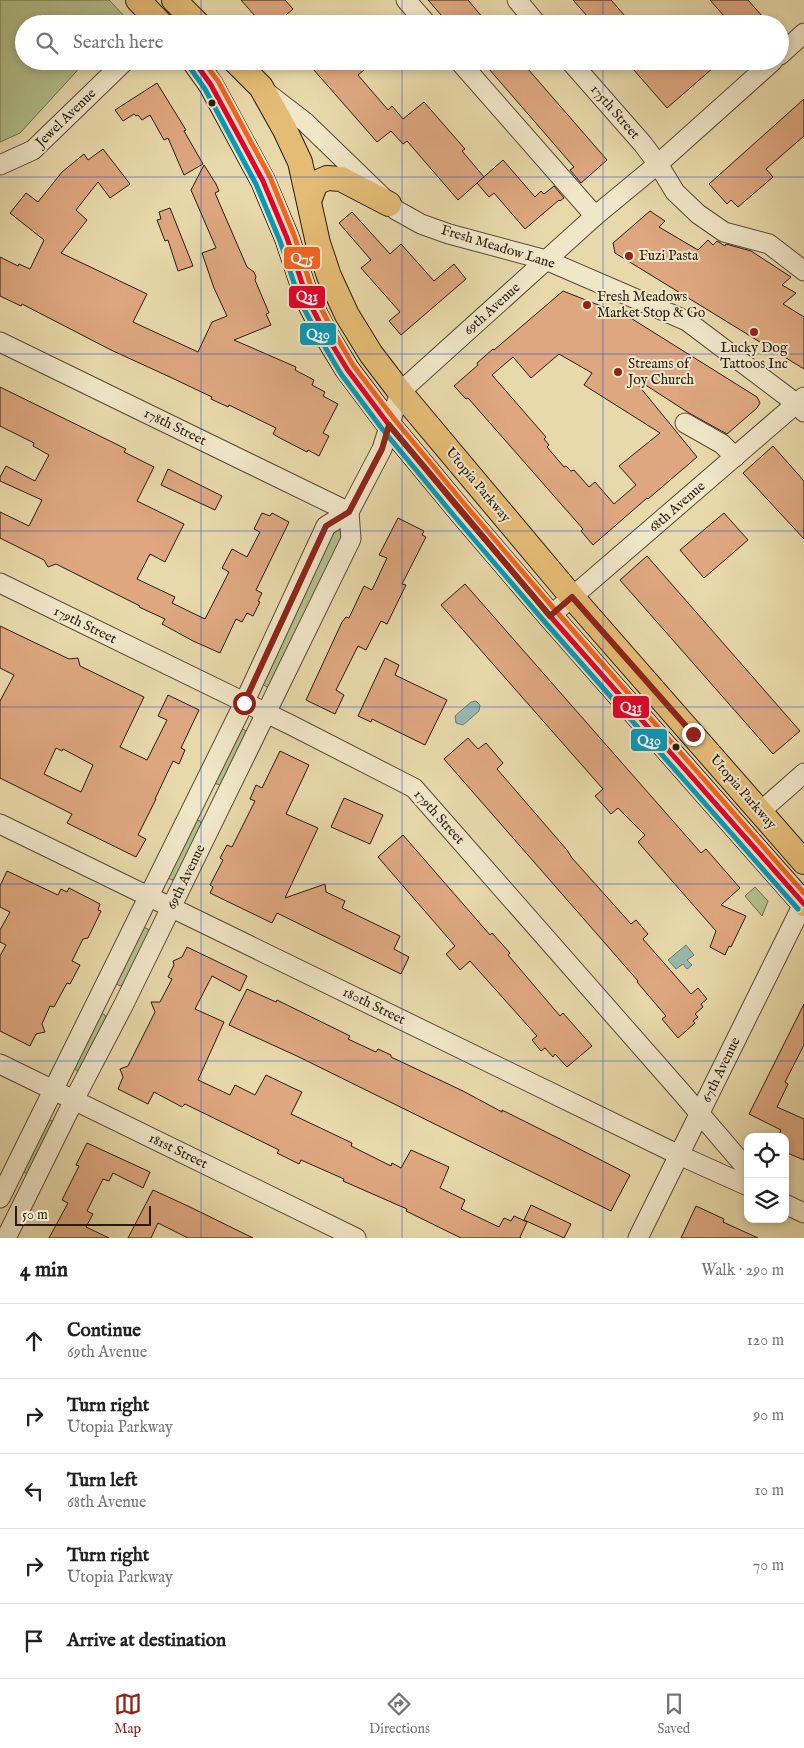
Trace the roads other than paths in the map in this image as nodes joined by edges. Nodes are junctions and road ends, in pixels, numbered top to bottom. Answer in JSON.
{"nodes":[{"id":1,"x":138,"y":0,"type":"edge"},
{"id":2,"x":406,"y":0,"type":"edge"},
{"id":3,"x":517,"y":0,"type":"edge"},
{"id":4,"x":181,"y":2,"type":"edge"},
{"id":5,"x":153,"y":15,"type":"edge"},
{"id":6,"x":170,"y":15,"type":"edge"},
{"id":7,"x":191,"y":15,"type":"edge"},
{"id":8,"x":419,"y":15,"type":"edge"},
{"id":9,"x":530,"y":15,"type":"edge"},
{"id":10,"x":804,"y":33,"type":"edge"},
{"id":11,"x":789,"y":46,"type":"edge"},
{"id":12,"x":116,"y":70,"type":"edge"},
{"id":13,"x":200,"y":70,"type":"edge"},
{"id":14,"x":244,"y":70,"type":"edge"},
{"id":15,"x":467,"y":70,"type":"edge"},
{"id":16,"x":578,"y":70,"type":"edge"},
{"id":17,"x":763,"y":70,"type":"edge"},
{"id":18,"x":261,"y":87,"type":"junction"},
{"id":19,"x":658,"y":164,"type":"junction"},
{"id":20,"x":0,"y":165,"type":"edge"},
{"id":21,"x":309,"y":201,"type":"junction"},
{"id":22,"x":389,"y":204,"type":"junction"},
{"id":23,"x":595,"y":216,"type":"junction"},
{"id":24,"x":546,"y":260,"type":"junction"},
{"id":25,"x":804,"y":271,"type":"edge"},
{"id":26,"x":0,"y":342,"type":"edge"},
{"id":27,"x":400,"y":392,"type":"junction"},
{"id":28,"x":802,"y":404,"type":"edge"},
{"id":29,"x":685,"y":423,"type":"dead end"},
{"id":30,"x":389,"y":425,"type":"junction"},
{"id":31,"x":735,"y":457,"type":"junction"},
{"id":32,"x":349,"y":512,"type":"junction"},
{"id":33,"x":0,"y":583,"type":"edge"},
{"id":34,"x":572,"y":597,"type":"junction"},
{"id":35,"x":550,"y":616,"type":"junction"},
{"id":36,"x":244,"y":703,"type":"junction"},
{"id":37,"x":267,"y":714,"type":"junction"},
{"id":38,"x":804,"y":774,"type":"edge"},
{"id":39,"x":195,"y":802,"type":"junction"},
{"id":40,"x":760,"y":811,"type":"junction"},
{"id":41,"x":218,"y":813,"type":"junction"},
{"id":42,"x":0,"y":824,"type":"edge"},
{"id":43,"x":804,"y":862,"type":"edge"},
{"id":44,"x":148,"y":896,"type":"junction"},
{"id":45,"x":804,"y":903,"type":"edge"},
{"id":46,"x":172,"y":907,"type":"junction"},
{"id":47,"x":101,"y":994,"type":"junction"},
{"id":48,"x":124,"y":1004,"type":"junction"},
{"id":49,"x":0,"y":1064,"type":"edge"},
{"id":50,"x":54,"y":1090,"type":"junction"},
{"id":51,"x":74,"y":1100,"type":"junction"},
{"id":52,"x":700,"y":1113,"type":"junction"},
{"id":53,"x":679,"y":1155,"type":"junction"},
{"id":54,"x":744,"y":1165,"type":"edge"},
{"id":55,"x":744,"y":1184,"type":"edge"},
{"id":56,"x":3,"y":1192,"type":"edge"},
{"id":57,"x":27,"y":1196,"type":"junction"},
{"id":58,"x":789,"y":1206,"type":"edge"},
{"id":59,"x":804,"y":1213,"type":"edge"},
{"id":60,"x":6,"y":1238,"type":"edge"},
{"id":61,"x":356,"y":1238,"type":"edge"},
{"id":62,"x":638,"y":1238,"type":"edge"}],
"edges":[{"from":1,"to":5,"type":"main road"},
{"from":2,"to":8,"type":"street"},
{"from":3,"to":9,"type":"street"},
{"from":4,"to":6,"type":"street"},
{"from":4,"to":7,"type":"main road"},
{"from":10,"to":11,"type":"street"},
{"from":12,"to":20,"type":"street","name":"Jewel Avenue"},
{"from":13,"to":30,"type":"main road","name":"Utopia Parkway"},
{"from":14,"to":18,"type":"main road","name":"Utopia Parkway"},
{"from":15,"to":23,"type":"street"},
{"from":16,"to":19,"type":"street","name":"175th Street"},
{"from":17,"to":19,"type":"street","name":"69th Avenue"},
{"from":18,"to":21,"type":"main road","name":"Utopia Parkway"},
{"from":18,"to":22,"type":"street","name":"Fresh Meadow Lane"},
{"from":19,"to":23,"type":"street","name":"69th Avenue"},
{"from":19,"to":25,"type":"street","name":"175th Street"},
{"from":21,"to":22,"type":"main road"},
{"from":21,"to":27,"type":"main road","name":"Utopia Parkway"},
{"from":22,"to":24,"type":"street","name":"Fresh Meadow Lane"},
{"from":23,"to":24,"type":"street","name":"69th Avenue"},
{"from":24,"to":27,"type":"street","name":"69th Avenue"},
{"from":24,"to":28,"type":"street","name":"Fresh Meadow Lane"},
{"from":26,"to":32,"type":"street","name":"178th Street"},
{"from":27,"to":30,"type":"street","name":"69th Avenue"},
{"from":27,"to":34,"type":"main road","name":"Utopia Parkway"},
{"from":28,"to":31,"type":"street","name":"68th Avenue"},
{"from":29,"to":31,"type":"street"},
{"from":30,"to":32,"type":"street","name":"69th Avenue"},
{"from":30,"to":35,"type":"main road","name":"Utopia Parkway"},
{"from":31,"to":34,"type":"street","name":"68th Avenue"},
{"from":32,"to":36,"type":"street","name":"69th Avenue"},
{"from":32,"to":37,"type":"street","name":"69th Avenue"},
{"from":33,"to":36,"type":"street","name":"179th Street"},
{"from":34,"to":35,"type":"street","name":"68th Avenue"},
{"from":34,"to":40,"type":"main road","name":"Utopia Parkway"},
{"from":35,"to":45,"type":"main road","name":"Utopia Parkway"},
{"from":36,"to":37,"type":"street","name":"179th Street"},
{"from":36,"to":39,"type":"street","name":"69th Avenue"},
{"from":37,"to":41,"type":"street","name":"69th Avenue"},
{"from":37,"to":52,"type":"street","name":"179th Street"},
{"from":38,"to":40,"type":"street"},
{"from":39,"to":41,"type":"street"},
{"from":39,"to":44,"type":"street","name":"69th Avenue"},
{"from":40,"to":43,"type":"main road","name":"Utopia Parkway"},
{"from":41,"to":46,"type":"street","name":"69th Avenue"},
{"from":42,"to":44,"type":"street","name":"180th Street"},
{"from":44,"to":46,"type":"street","name":"180th Street"},
{"from":44,"to":47,"type":"street","name":"69th Avenue"},
{"from":45,"to":52,"type":"street","name":"67th Avenue"},
{"from":46,"to":48,"type":"street","name":"69th Avenue"},
{"from":46,"to":53,"type":"street","name":"180th Street"},
{"from":47,"to":48,"type":"street"},
{"from":47,"to":50,"type":"street","name":"69th Avenue"},
{"from":48,"to":51,"type":"street","name":"69th Avenue"},
{"from":49,"to":50,"type":"street","name":"181st Street"},
{"from":50,"to":51,"type":"street","name":"181st Street"},
{"from":50,"to":56,"type":"street","name":"69th Avenue"},
{"from":51,"to":57,"type":"street","name":"69th Avenue"},
{"from":51,"to":61,"type":"street","name":"181st Street"},
{"from":52,"to":53,"type":"street","name":"67th Avenue"},
{"from":52,"to":54,"type":"street","name":"179th Street"},
{"from":53,"to":55,"type":"street","name":"180th Street"},
{"from":53,"to":62,"type":"street","name":"67th Avenue"},
{"from":56,"to":57,"type":"street"},
{"from":57,"to":60,"type":"street","name":"69th Avenue"},
{"from":58,"to":59,"type":"street"}]}
